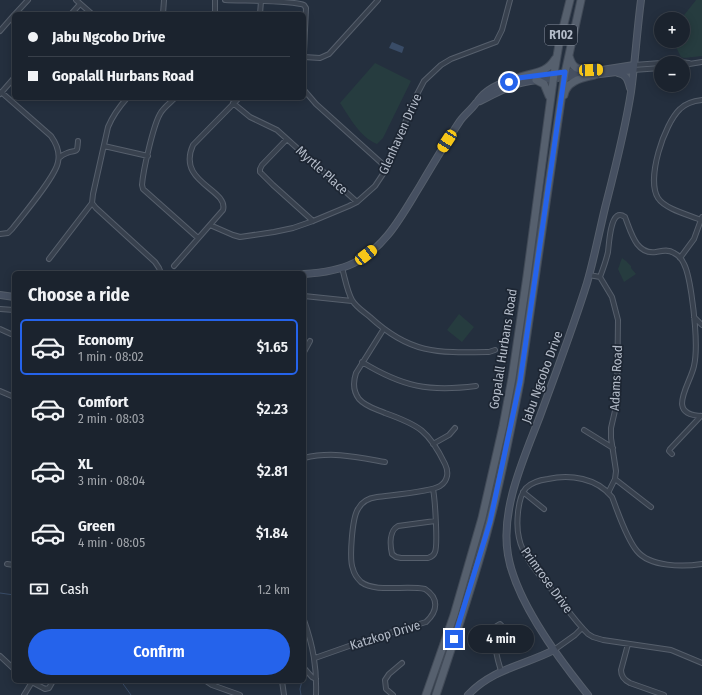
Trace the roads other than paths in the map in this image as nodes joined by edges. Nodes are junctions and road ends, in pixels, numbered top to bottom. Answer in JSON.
{"nodes":[{"id":1,"x":28,"y":0,"type":"edge"},
{"id":2,"x":76,"y":0,"type":"edge"},
{"id":3,"x":164,"y":0,"type":"edge"},
{"id":4,"x":215,"y":0,"type":"edge"},
{"id":5,"x":225,"y":0,"type":"edge"},
{"id":6,"x":378,"y":0,"type":"edge"},
{"id":7,"x":510,"y":0,"type":"edge"},
{"id":8,"x":570,"y":0,"type":"edge"},
{"id":9,"x":581,"y":0,"type":"edge"},
{"id":10,"x":641,"y":0,"type":"edge"},
{"id":11,"x":261,"y":1,"type":"junction"},
{"id":12,"x":80,"y":4,"type":"junction"},
{"id":13,"x":18,"y":12,"type":"edge"},
{"id":14,"x":73,"y":12,"type":"edge"},
{"id":15,"x":90,"y":12,"type":"edge"},
{"id":16,"x":163,"y":12,"type":"edge"},
{"id":17,"x":215,"y":12,"type":"edge"},
{"id":18,"x":260,"y":12,"type":"edge"},
{"id":19,"x":306,"y":12,"type":"edge"},
{"id":20,"x":12,"y":18,"type":"edge"},
{"id":21,"x":0,"y":31,"type":"edge"},
{"id":22,"x":557,"y":56,"type":"junction"},
{"id":23,"x":569,"y":56,"type":"junction"},
{"id":24,"x":306,"y":57,"type":"edge"},
{"id":25,"x":702,"y":62,"type":"edge"},
{"id":26,"x":690,"y":63,"type":"edge"},
{"id":27,"x":654,"y":64,"type":"edge"},
{"id":28,"x":633,"y":68,"type":"junction"},
{"id":29,"x":654,"y":68,"type":"edge"},
{"id":30,"x":593,"y":73,"type":"junction"},
{"id":31,"x":613,"y":73,"type":"junction"},
{"id":32,"x":565,"y":75,"type":"junction"},
{"id":33,"x":553,"y":76,"type":"junction"},
{"id":34,"x":518,"y":78,"type":"junction"},
{"id":35,"x":12,"y":80,"type":"edge"},
{"id":36,"x":536,"y":80,"type":"junction"},
{"id":37,"x":631,"y":91,"type":"junction"},
{"id":38,"x":306,"y":92,"type":"edge"},
{"id":39,"x":1,"y":93,"type":"edge"},
{"id":40,"x":126,"y":100,"type":"edge"},
{"id":41,"x":173,"y":100,"type":"edge"},
{"id":42,"x":237,"y":100,"type":"edge"},
{"id":43,"x":550,"y":100,"type":"junction"},
{"id":44,"x":702,"y":100,"type":"edge"},
{"id":45,"x":477,"y":103,"type":"junction"},
{"id":46,"x":233,"y":104,"type":"junction"},
{"id":47,"x":559,"y":115,"type":"junction"},
{"id":48,"x":286,"y":139,"type":"junction"},
{"id":49,"x":78,"y":141,"type":"dead end"},
{"id":50,"x":104,"y":146,"type":"junction"},
{"id":51,"x":148,"y":156,"type":"junction"},
{"id":52,"x":59,"y":158,"type":"junction"},
{"id":53,"x":388,"y":168,"type":"junction"},
{"id":54,"x":357,"y":202,"type":"junction"},
{"id":55,"x":92,"y":203,"type":"junction"},
{"id":56,"x":702,"y":218,"type":"edge"},
{"id":57,"x":313,"y":221,"type":"junction"},
{"id":58,"x":210,"y":224,"type":"junction"},
{"id":59,"x":0,"y":234,"type":"edge"},
{"id":60,"x":198,"y":238,"type":"junction"},
{"id":61,"x":680,"y":258,"type":"junction"},
{"id":62,"x":49,"y":259,"type":"dead end"},
{"id":63,"x":174,"y":266,"type":"dead end"},
{"id":64,"x":342,"y":268,"type":"junction"},
{"id":65,"x":160,"y":271,"type":"edge"},
{"id":66,"x":306,"y":274,"type":"edge"},
{"id":67,"x":589,"y":275,"type":"junction"},
{"id":68,"x":600,"y":277,"type":"junction"},
{"id":69,"x":0,"y":295,"type":"edge"},
{"id":70,"x":306,"y":296,"type":"edge"},
{"id":71,"x":12,"y":297,"type":"edge"},
{"id":72,"x":352,"y":301,"type":"junction"},
{"id":73,"x":0,"y":309,"type":"edge"},
{"id":74,"x":12,"y":310,"type":"edge"},
{"id":75,"x":694,"y":317,"type":"junction"},
{"id":76,"x":702,"y":324,"type":"edge"},
{"id":77,"x":0,"y":329,"type":"edge"},
{"id":78,"x":384,"y":330,"type":"junction"},
{"id":79,"x":11,"y":334,"type":"dead end"},
{"id":80,"x":310,"y":340,"type":"dead end"},
{"id":81,"x":306,"y":348,"type":"edge"},
{"id":82,"x":495,"y":350,"type":"dead end"},
{"id":83,"x":362,"y":362,"type":"junction"},
{"id":84,"x":476,"y":386,"type":"dead end"},
{"id":85,"x":0,"y":391,"type":"edge"},
{"id":86,"x":12,"y":395,"type":"edge"},
{"id":87,"x":701,"y":416,"type":"edge"},
{"id":88,"x":455,"y":428,"type":"dead end"},
{"id":89,"x":584,"y":430,"type":"dead end"},
{"id":90,"x":433,"y":444,"type":"junction"},
{"id":91,"x":613,"y":448,"type":"junction"},
{"id":92,"x":672,"y":454,"type":"dead end"},
{"id":93,"x":306,"y":458,"type":"edge"},
{"id":94,"x":385,"y":462,"type":"dead end"},
{"id":95,"x":615,"y":479,"type":"junction"},
{"id":96,"x":433,"y":489,"type":"junction"},
{"id":97,"x":524,"y":492,"type":"junction"},
{"id":98,"x":608,"y":493,"type":"junction"},
{"id":99,"x":651,"y":507,"type":"dead end"},
{"id":100,"x":544,"y":509,"type":"dead end"},
{"id":101,"x":435,"y":521,"type":"junction"},
{"id":102,"x":7,"y":564,"type":"dead end"},
{"id":103,"x":702,"y":564,"type":"edge"},
{"id":104,"x":12,"y":565,"type":"edge"},
{"id":105,"x":306,"y":627,"type":"edge"},
{"id":106,"x":582,"y":628,"type":"junction"},
{"id":107,"x":628,"y":644,"type":"junction"},
{"id":108,"x":496,"y":648,"type":"junction"},
{"id":109,"x":554,"y":650,"type":"junction"},
{"id":110,"x":0,"y":656,"type":"edge"},
{"id":111,"x":315,"y":658,"type":"junction"},
{"id":112,"x":402,"y":663,"type":"dead end"},
{"id":113,"x":702,"y":663,"type":"edge"},
{"id":114,"x":12,"y":667,"type":"edge"},
{"id":115,"x":306,"y":670,"type":"edge"},
{"id":116,"x":501,"y":671,"type":"junction"},
{"id":117,"x":316,"y":679,"type":"junction"},
{"id":118,"x":31,"y":683,"type":"edge"},
{"id":119,"x":35,"y":683,"type":"edge"},
{"id":120,"x":52,"y":683,"type":"edge"},
{"id":121,"x":209,"y":683,"type":"edge"},
{"id":122,"x":282,"y":683,"type":"edge"},
{"id":123,"x":24,"y":695,"type":"edge"},
{"id":124,"x":238,"y":695,"type":"edge"},
{"id":125,"x":284,"y":695,"type":"edge"},
{"id":126,"x":316,"y":695,"type":"edge"},
{"id":127,"x":393,"y":695,"type":"edge"},
{"id":128,"x":426,"y":695,"type":"edge"},
{"id":129,"x":436,"y":695,"type":"edge"},
{"id":130,"x":468,"y":695,"type":"edge"},
{"id":131,"x":588,"y":695,"type":"edge"},
{"id":132,"x":664,"y":695,"type":"edge"}],
"edges":[{"from":1,"to":13,"type":"street"},
{"from":2,"to":12,"type":"street"},
{"from":3,"to":16,"type":"street"},
{"from":4,"to":17,"type":"street"},
{"from":5,"to":11,"type":"street"},
{"from":6,"to":24,"type":"street"},
{"from":7,"to":53,"type":"street","name":"Glenhaven Drive"},
{"from":8,"to":22,"type":"main road","name":"Gopalall Hurbans Road","number":"R102"},
{"from":9,"to":23,"type":"main road","name":"Gopalall Hurbans Road","number":"R102"},
{"from":10,"to":28,"type":"main road","name":"Jabu Ngcobo Drive"},
{"from":11,"to":18,"type":"street"},
{"from":11,"to":19,"type":"street"},
{"from":12,"to":14,"type":"street"},
{"from":12,"to":15,"type":"street"},
{"from":20,"to":21,"type":"street"},
{"from":22,"to":33,"type":"main road","name":"Gopalall Hurbans Road","number":"R102"},
{"from":22,"to":34,"type":"main road"},
{"from":23,"to":30,"type":"main road"},
{"from":23,"to":32,"type":"main road","name":"Gopalall Hurbans Road","number":"R102"},
{"from":25,"to":26,"type":"street"},
{"from":27,"to":28,"type":"street"},
{"from":28,"to":29,"type":"street"},
{"from":28,"to":30,"type":"main road"},
{"from":28,"to":31,"type":"main road"},
{"from":28,"to":37,"type":"main road","name":"Jabu Ngcobo Drive"},
{"from":30,"to":31,"type":"main road"},
{"from":30,"to":32,"type":"main road"},
{"from":30,"to":47,"type":"main road"},
{"from":31,"to":37,"type":"main road"},
{"from":32,"to":33,"type":"main road"},
{"from":32,"to":47,"type":"main road","name":"Gopalall Hurbans Road","number":"R102"},
{"from":33,"to":34,"type":"main road"},
{"from":33,"to":36,"type":"main road"},
{"from":33,"to":43,"type":"main road","name":"Gopalall Hurbans Road","number":"R102"},
{"from":34,"to":45,"type":"main road"},
{"from":35,"to":39,"type":"street"},
{"from":36,"to":43,"type":"main road"},
{"from":36,"to":45,"type":"main road"},
{"from":37,"to":67,"type":"main road","name":"Jabu Ngcobo Drive"},
{"from":38,"to":53,"type":"street"},
{"from":39,"to":52,"type":"street"},
{"from":40,"to":50,"type":"street"},
{"from":41,"to":51,"type":"street"},
{"from":42,"to":46,"type":"street"},
{"from":43,"to":128,"type":"main road","name":"Gopalall Hurbans Road","number":"R102"},
{"from":44,"to":56,"type":"street"},
{"from":45,"to":64,"type":"main road"},
{"from":46,"to":48,"type":"street","name":"Myrtle Place"},
{"from":46,"to":58,"type":"street"},
{"from":47,"to":129,"type":"main road","name":"Gopalall Hurbans Road","number":"R102"},
{"from":48,"to":54,"type":"street","name":"Myrtle Place"},
{"from":48,"to":57,"type":"street","name":"Myrtle Place"},
{"from":49,"to":52,"type":"street"},
{"from":50,"to":51,"type":"street"},
{"from":50,"to":55,"type":"street"},
{"from":51,"to":60,"type":"street"},
{"from":52,"to":59,"type":"street"},
{"from":53,"to":54,"type":"street","name":"Glenhaven Drive"},
{"from":54,"to":57,"type":"street","name":"Glenhaven Drive"},
{"from":55,"to":62,"type":"street"},
{"from":55,"to":65,"type":"street"},
{"from":56,"to":61,"type":"street"},
{"from":57,"to":58,"type":"street","name":"Glenhaven Drive"},
{"from":58,"to":60,"type":"street"},
{"from":60,"to":63,"type":"street"},
{"from":61,"to":68,"type":"street"},
{"from":61,"to":75,"type":"street"},
{"from":64,"to":66,"type":"main road"},
{"from":64,"to":72,"type":"street"},
{"from":67,"to":68,"type":"street"},
{"from":67,"to":109,"type":"main road","name":"Jabu Ngcobo Drive"},
{"from":68,"to":91,"type":"street","name":"Adams Road"},
{"from":69,"to":71,"type":"main road"},
{"from":70,"to":72,"type":"street"},
{"from":72,"to":78,"type":"street"},
{"from":73,"to":74,"type":"street"},
{"from":75,"to":76,"type":"street"},
{"from":75,"to":87,"type":"street"},
{"from":77,"to":79,"type":"street"},
{"from":78,"to":82,"type":"street"},
{"from":78,"to":83,"type":"street"},
{"from":80,"to":81,"type":"street"},
{"from":83,"to":84,"type":"street"},
{"from":83,"to":90,"type":"street"},
{"from":85,"to":86,"type":"street"},
{"from":87,"to":92,"type":"street"},
{"from":88,"to":90,"type":"street"},
{"from":89,"to":91,"type":"street"},
{"from":90,"to":96,"type":"street"},
{"from":91,"to":95,"type":"street","name":"Adams Road"},
{"from":93,"to":94,"type":"street"},
{"from":95,"to":98,"type":"street","name":"Adams Road"},
{"from":95,"to":99,"type":"street"},
{"from":96,"to":101,"type":"street"},
{"from":96,"to":111,"type":"street","name":"Katzkop Drive"},
{"from":97,"to":98,"type":"street"},
{"from":97,"to":100,"type":"street"},
{"from":97,"to":106,"type":"street","name":"Primrose Drive"},
{"from":98,"to":103,"type":"street"},
{"from":101,"to":101,"type":"street"},
{"from":102,"to":104,"type":"street"},
{"from":105,"to":111,"type":"street"},
{"from":106,"to":107,"type":"street","name":"Primrose Drive"},
{"from":106,"to":109,"type":"street"},
{"from":107,"to":113,"type":"street","name":"Primrose Drive"},
{"from":107,"to":132,"type":"street"},
{"from":108,"to":108,"type":"street"},
{"from":108,"to":116,"type":"street"},
{"from":109,"to":116,"type":"main road"},
{"from":109,"to":131,"type":"main road","name":"Jabu Ngcobo Drive"},
{"from":110,"to":114,"type":"street"},
{"from":111,"to":117,"type":"street"},
{"from":112,"to":127,"type":"street"},
{"from":115,"to":117,"type":"street"},
{"from":116,"to":130,"type":"main road"},
{"from":117,"to":126,"type":"street"},
{"from":118,"to":123,"type":"street"},
{"from":119,"to":120,"type":"street"},
{"from":121,"to":124,"type":"street"},
{"from":122,"to":125,"type":"street"}]}
